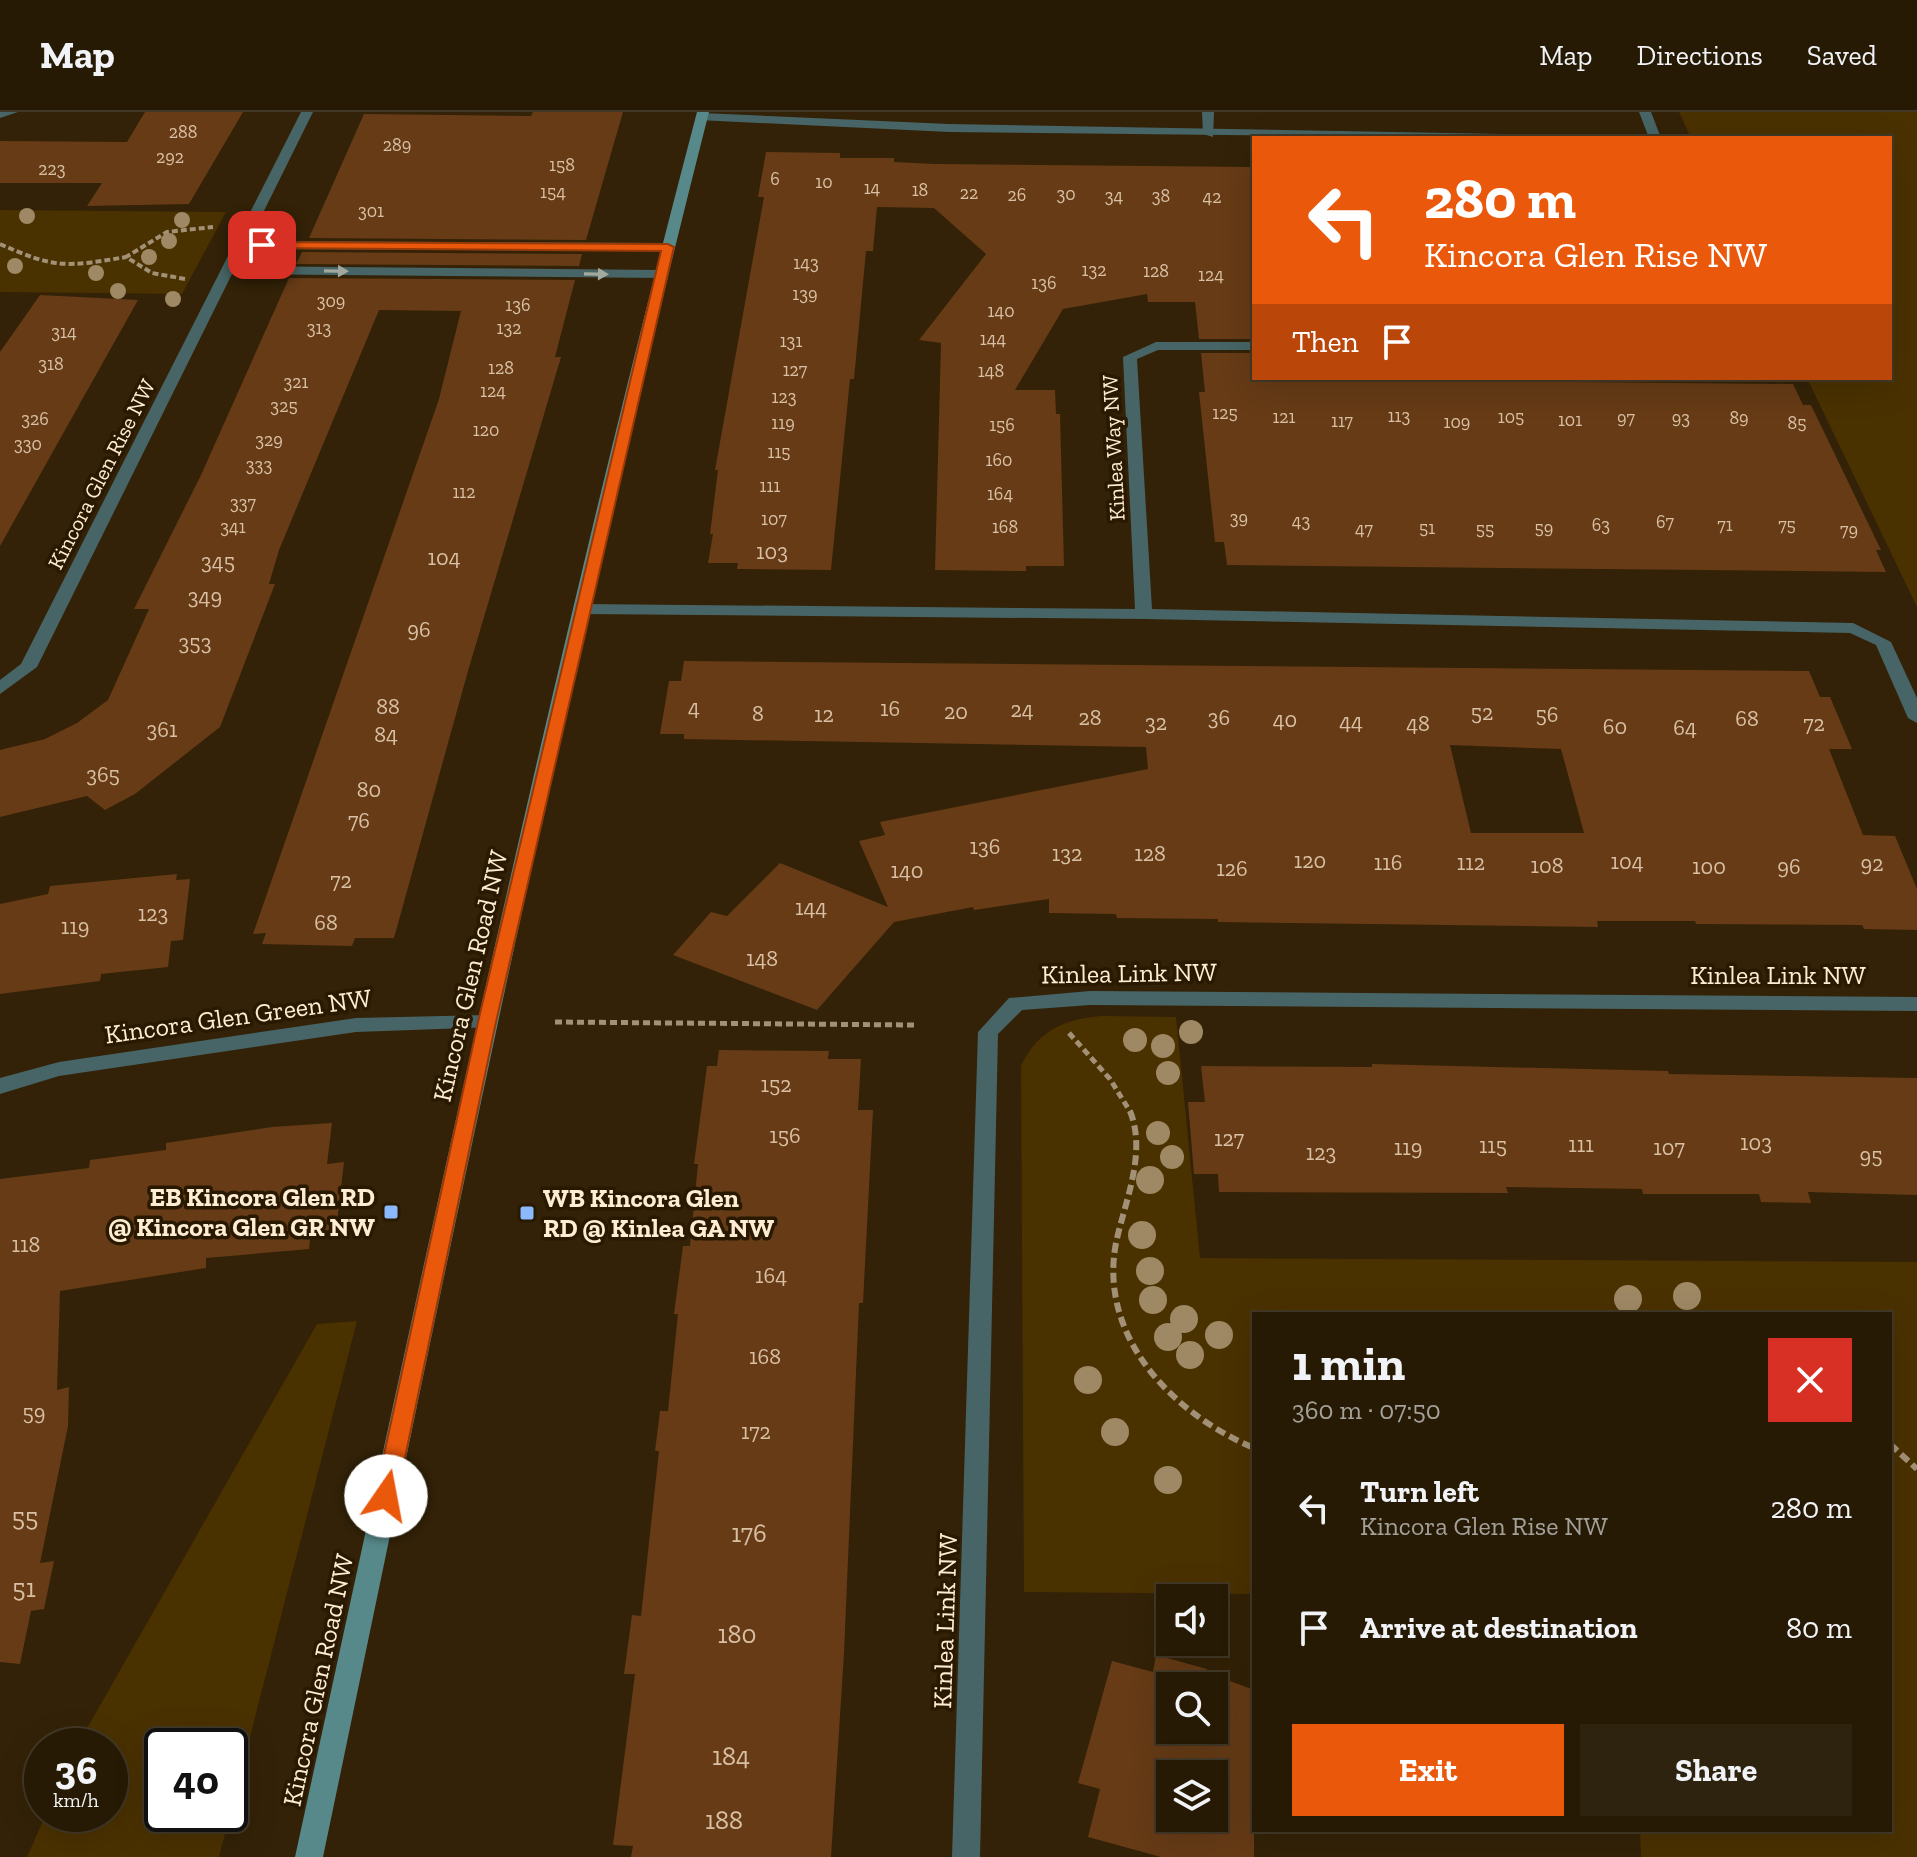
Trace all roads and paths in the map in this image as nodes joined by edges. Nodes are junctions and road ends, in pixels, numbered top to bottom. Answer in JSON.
{"nodes":[{"id":1,"x":12,"y":112,"type":"edge"},
{"id":2,"x":307,"y":112,"type":"edge"},
{"id":3,"x":1208,"y":112,"type":"edge"},
{"id":4,"x":1645,"y":112,"type":"edge"},
{"id":5,"x":0,"y":114,"type":"edge"},
{"id":6,"x":702,"y":114,"type":"edge"},
{"id":7,"x":1209,"y":134,"type":"junction"},
{"id":8,"x":1355,"y":136,"type":"edge"},
{"id":9,"x":1654,"y":136,"type":"edge"},
{"id":10,"x":218,"y":227,"type":"dead end"},
{"id":11,"x":0,"y":244,"type":"edge"},
{"id":12,"x":241,"y":245,"type":"junction"},
{"id":13,"x":668,"y":247,"type":"junction"},
{"id":14,"x":126,"y":257,"type":"junction"},
{"id":15,"x":230,"y":270,"type":"junction"},
{"id":16,"x":661,"y":274,"type":"junction"},
{"id":17,"x":190,"y":280,"type":"dead end"},
{"id":18,"x":1252,"y":346,"type":"edge"},
{"id":19,"x":583,"y":609,"type":"junction"},
{"id":20,"x":1144,"y":614,"type":"junction"},
{"id":21,"x":0,"y":689,"type":"edge"},
{"id":22,"x":1917,"y":718,"type":"edge"},
{"id":23,"x":1917,"y":1004,"type":"edge"},
{"id":24,"x":487,"y":1022,"type":"junction"},
{"id":25,"x":555,"y":1022,"type":"dead end"},
{"id":26,"x":915,"y":1025,"type":"dead end"},
{"id":27,"x":1063,"y":1026,"type":"dead end"},
{"id":28,"x":0,"y":1086,"type":"edge"},
{"id":29,"x":1892,"y":1446,"type":"edge"},
{"id":30,"x":1252,"y":1447,"type":"edge"},
{"id":31,"x":1917,"y":1469,"type":"edge"},
{"id":32,"x":309,"y":1857,"type":"edge"},
{"id":33,"x":966,"y":1857,"type":"edge"}],
"edges":[{"from":1,"to":5,"type":"street"},
{"from":2,"to":12,"type":"street","name":"Kincora Glen Rise NW"},
{"from":3,"to":7,"type":"street"},
{"from":4,"to":9,"type":"street"},
{"from":6,"to":7,"type":"street"},
{"from":6,"to":13,"type":"street","name":"Kincora Glen Road NW"},
{"from":7,"to":8,"type":"street"},
{"from":10,"to":14,"type":"path"},
{"from":11,"to":14,"type":"path"},
{"from":12,"to":13,"type":"street"},
{"from":12,"to":15,"type":"street","name":"Kincora Glen Rise NW"},
{"from":13,"to":16,"type":"street","name":"Kincora Glen Road NW"},
{"from":14,"to":17,"type":"path"},
{"from":15,"to":16,"type":"street","one_way":true},
{"from":15,"to":21,"type":"street","name":"Kincora Glen Rise NW"},
{"from":16,"to":19,"type":"street","name":"Kincora Glen Road NW"},
{"from":18,"to":20,"type":"street","name":"Kinlea Way NW"},
{"from":19,"to":20,"type":"street"},
{"from":19,"to":24,"type":"street","name":"Kincora Glen Road NW"},
{"from":20,"to":22,"type":"street"},
{"from":23,"to":33,"type":"street","name":"Kinlea Link NW"},
{"from":24,"to":28,"type":"street","name":"Kincora Glen Green NW"},
{"from":24,"to":32,"type":"street","name":"Kincora Glen Road NW"},
{"from":25,"to":26,"type":"path"},
{"from":27,"to":30,"type":"path"},
{"from":29,"to":31,"type":"path"}]}
